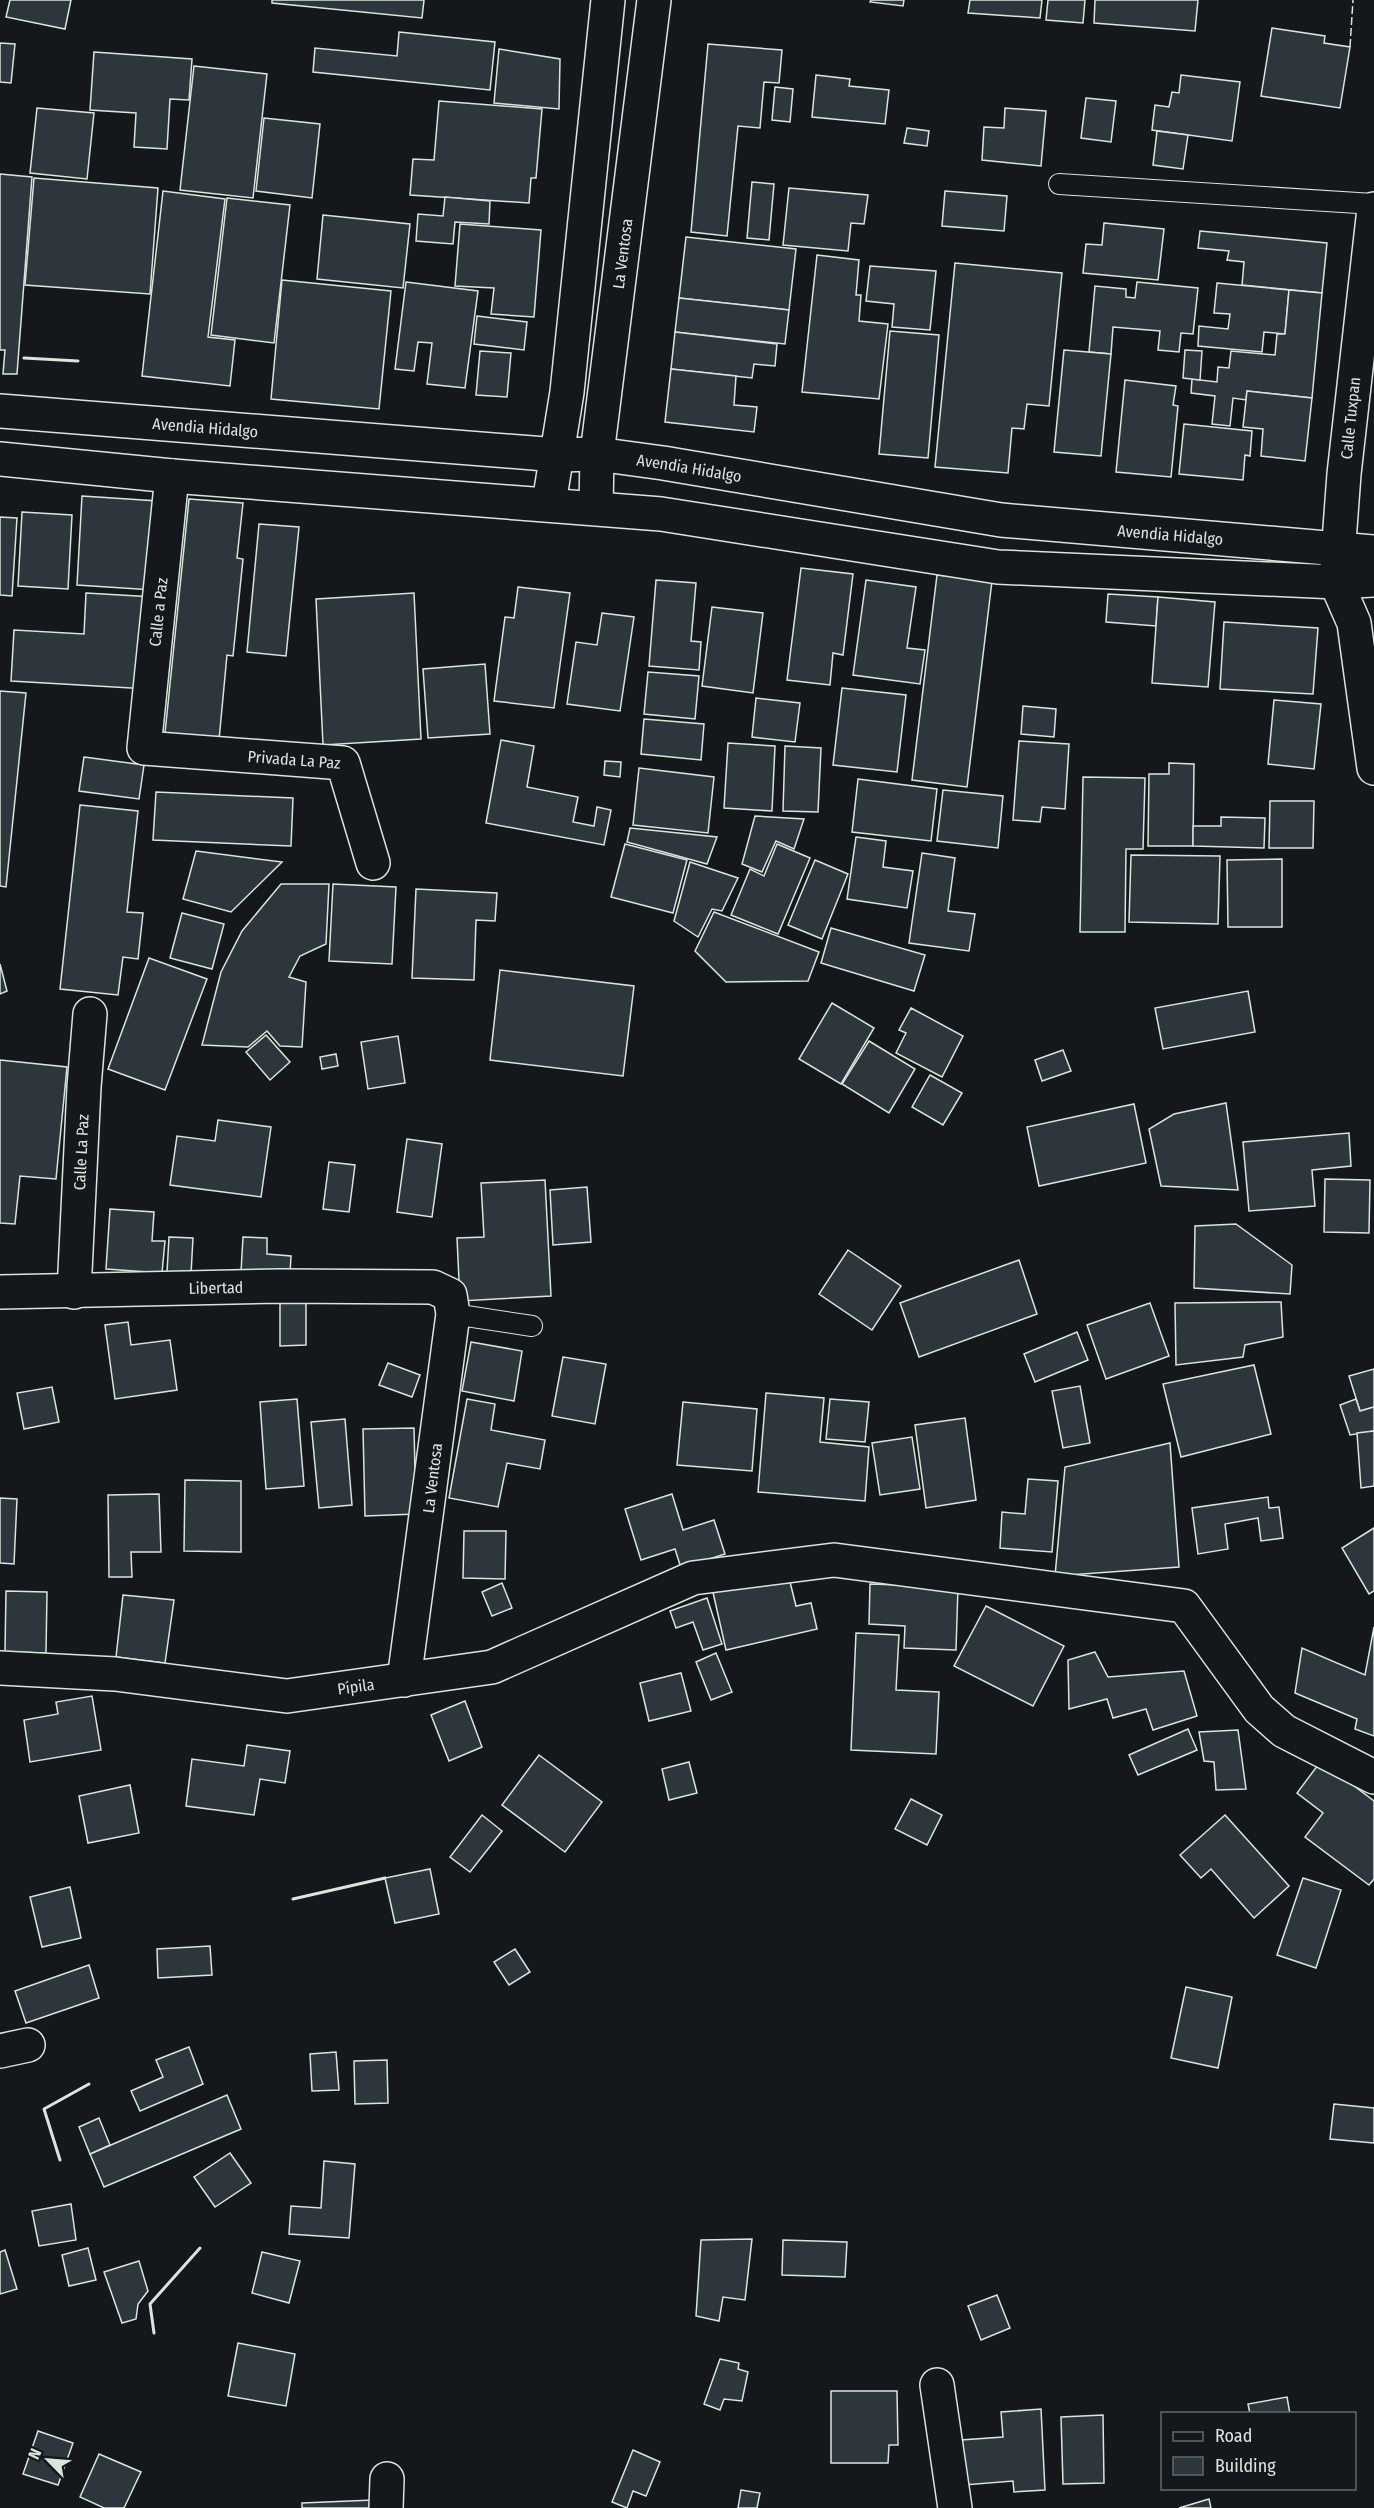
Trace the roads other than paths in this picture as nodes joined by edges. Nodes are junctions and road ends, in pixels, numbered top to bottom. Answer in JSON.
{"nodes":[{"id":1,"x":608,"y":0,"type":"edge"},
{"id":2,"x":654,"y":0,"type":"edge"},
{"id":3,"x":1059,"y":184,"type":"dead end"},
{"id":4,"x":1374,"y":204,"type":"edge"},
{"id":5,"x":1374,"y":209,"type":"edge"},
{"id":6,"x":0,"y":411,"type":"edge"},
{"id":7,"x":558,"y":454,"type":"junction"},
{"id":8,"x":597,"y":454,"type":"junction"},
{"id":9,"x":0,"y":459,"type":"edge"},
{"id":10,"x":172,"y":476,"type":"junction"},
{"id":11,"x":549,"y":503,"type":"junction"},
{"id":12,"x":596,"y":508,"type":"junction"},
{"id":13,"x":1339,"y":550,"type":"junction"},
{"id":14,"x":1374,"y":552,"type":"edge"},
{"id":15,"x":1374,"y":580,"type":"edge"},
{"id":16,"x":1336,"y":582,"type":"junction"},
{"id":17,"x":1374,"y":588,"type":"edge"},
{"id":18,"x":1354,"y":624,"type":"junction"},
{"id":19,"x":144,"y":748,"type":"joint"},
{"id":20,"x":1374,"y":768,"type":"edge"},
{"id":21,"x":373,"y":862,"type":"dead end"},
{"id":22,"x":90,"y":1014,"type":"dead end"},
{"id":23,"x":0,"y":1292,"type":"edge"},
{"id":24,"x":74,"y":1292,"type":"junction"},
{"id":25,"x":453,"y":1314,"type":"junction"},
{"id":26,"x":532,"y":1326,"type":"dead end"},
{"id":27,"x":0,"y":1668,"type":"edge"},
{"id":28,"x":404,"y":1680,"type":"junction"},
{"id":29,"x":1366,"y":1764,"type":"edge"},
{"id":30,"x":937,"y":2385,"type":"dead end"},
{"id":31,"x":955,"y":2508,"type":"edge"}],
"edges":[{"from":1,"to":7,"type":"street"},
{"from":2,"to":8,"type":"street","name":"La Ventosa"},
{"from":3,"to":4,"type":"lane"},
{"from":5,"to":13,"type":"street","name":"Calle Tuxpan"},
{"from":6,"to":7,"type":"street","name":"Avendia Hidalgo"},
{"from":7,"to":8,"type":"street","name":"Avendia Hidalgo"},
{"from":7,"to":11,"type":"street"},
{"from":8,"to":12,"type":"street","name":"La Ventosa"},
{"from":8,"to":13,"type":"street","name":"Avendia Hidalgo"},
{"from":9,"to":10,"type":"street"},
{"from":10,"to":11,"type":"street"},
{"from":10,"to":19,"type":"street","name":"Calle a Paz"},
{"from":11,"to":12,"type":"street"},
{"from":12,"to":16,"type":"street"},
{"from":13,"to":14,"type":"street","name":"Avendia Hidalgo"},
{"from":13,"to":16,"type":"street","name":"Calle Tuxpan"},
{"from":15,"to":16,"type":"street"},
{"from":16,"to":18,"type":"street","name":"Calle Tuxpan"},
{"from":17,"to":18,"type":"street"},
{"from":18,"to":20,"type":"street","name":"Calle Tuxpan"},
{"from":19,"to":21,"type":"street","name":"Privada La Paz"},
{"from":22,"to":24,"type":"street","name":"Calle La Paz"},
{"from":23,"to":24,"type":"street","name":"Libertad"},
{"from":24,"to":25,"type":"street","name":"Libertad"},
{"from":25,"to":26,"type":"lane"},
{"from":25,"to":28,"type":"street","name":"La Ventosa"},
{"from":27,"to":28,"type":"street","name":"Pípila"},
{"from":28,"to":29,"type":"street","name":"Pípila"},
{"from":30,"to":31,"type":"street"}]}
